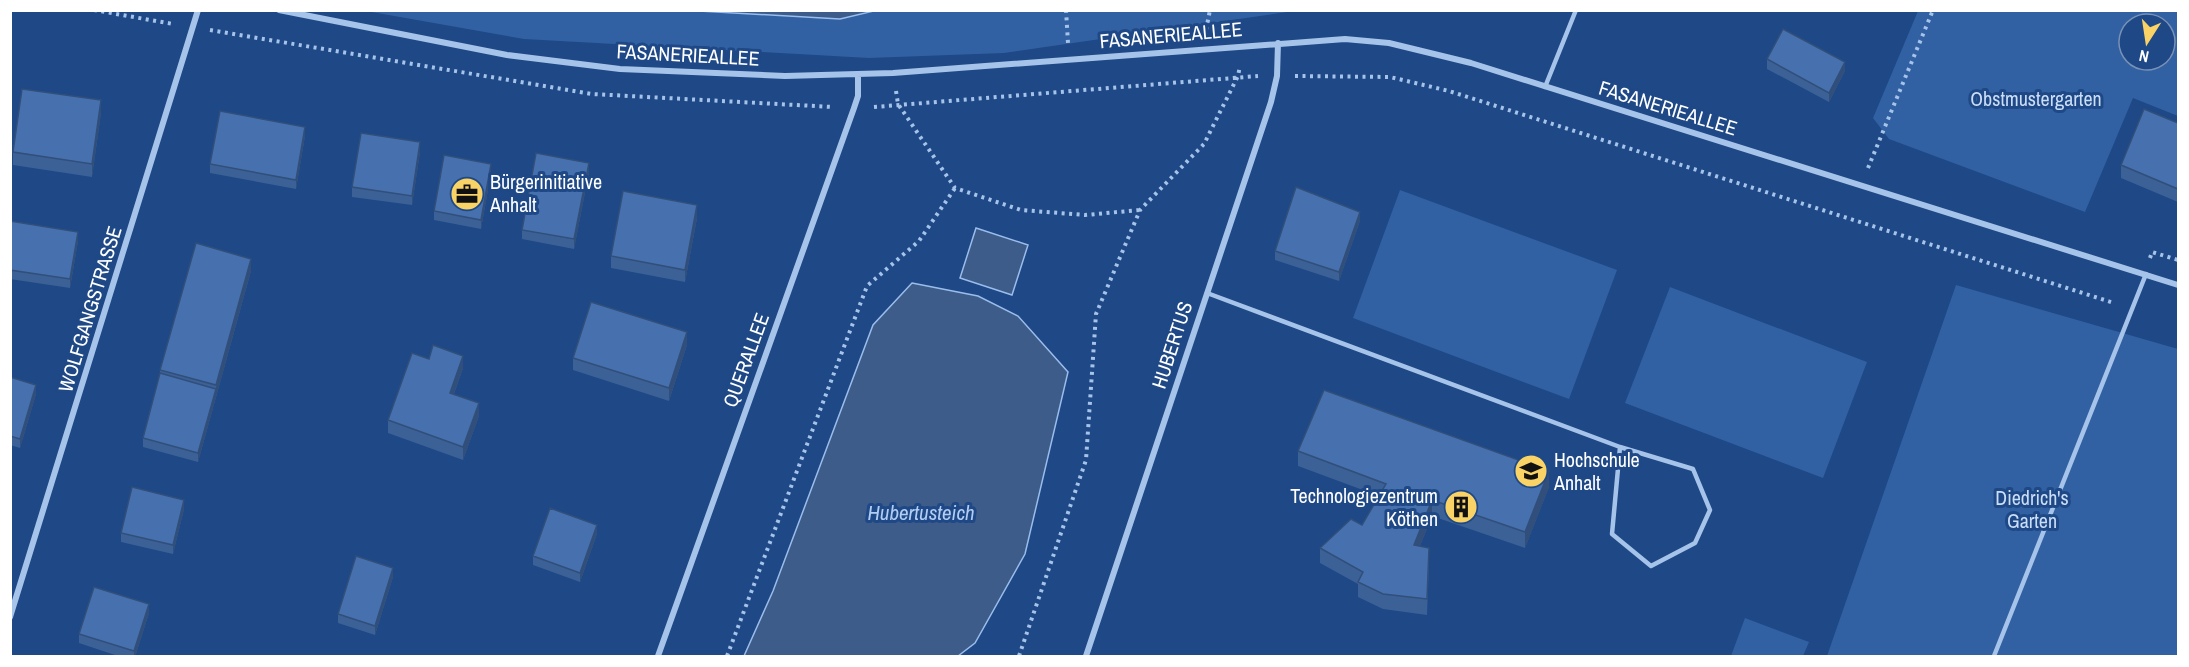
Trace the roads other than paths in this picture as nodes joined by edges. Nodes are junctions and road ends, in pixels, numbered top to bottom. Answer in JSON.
{"nodes":[{"id":1,"x":198,"y":10,"type":"edge"},
{"id":2,"x":279,"y":10,"type":"edge"},
{"id":3,"x":1576,"y":10,"type":"edge"},
{"id":4,"x":1278,"y":42,"type":"junction"},
{"id":5,"x":858,"y":74,"type":"junction"},
{"id":6,"x":1545,"y":87,"type":"junction"},
{"id":7,"x":2146,"y":273,"type":"junction"},
{"id":8,"x":2178,"y":285,"type":"edge"},
{"id":9,"x":1207,"y":293,"type":"junction"},
{"id":10,"x":1620,"y":447,"type":"junction"},
{"id":11,"x":10,"y":617,"type":"edge"},
{"id":12,"x":658,"y":657,"type":"edge"},
{"id":13,"x":1086,"y":657,"type":"edge"},
{"id":14,"x":1994,"y":657,"type":"edge"}],
"edges":[{"from":1,"to":11,"type":"street","name":"WOLFGANGSTRASSE"},
{"from":2,"to":5,"type":"street","name":"FASANERIEALLEE"},
{"from":3,"to":6,"type":"lane"},
{"from":4,"to":5,"type":"street","name":"FASANERIEALLEE"},
{"from":4,"to":6,"type":"street","name":"FASANERIEALLEE"},
{"from":4,"to":9,"type":"street","name":"HUBERTUS"},
{"from":5,"to":12,"type":"street","name":"QUERALLEE"},
{"from":6,"to":7,"type":"street","name":"FASANERIEALLEE"},
{"from":7,"to":8,"type":"street","name":"FASANERIEALLEE"},
{"from":7,"to":14,"type":"lane"},
{"from":9,"to":10,"type":"lane"},
{"from":9,"to":13,"type":"street","name":"HUBERTUS"},
{"from":10,"to":10,"type":"lane"}]}
